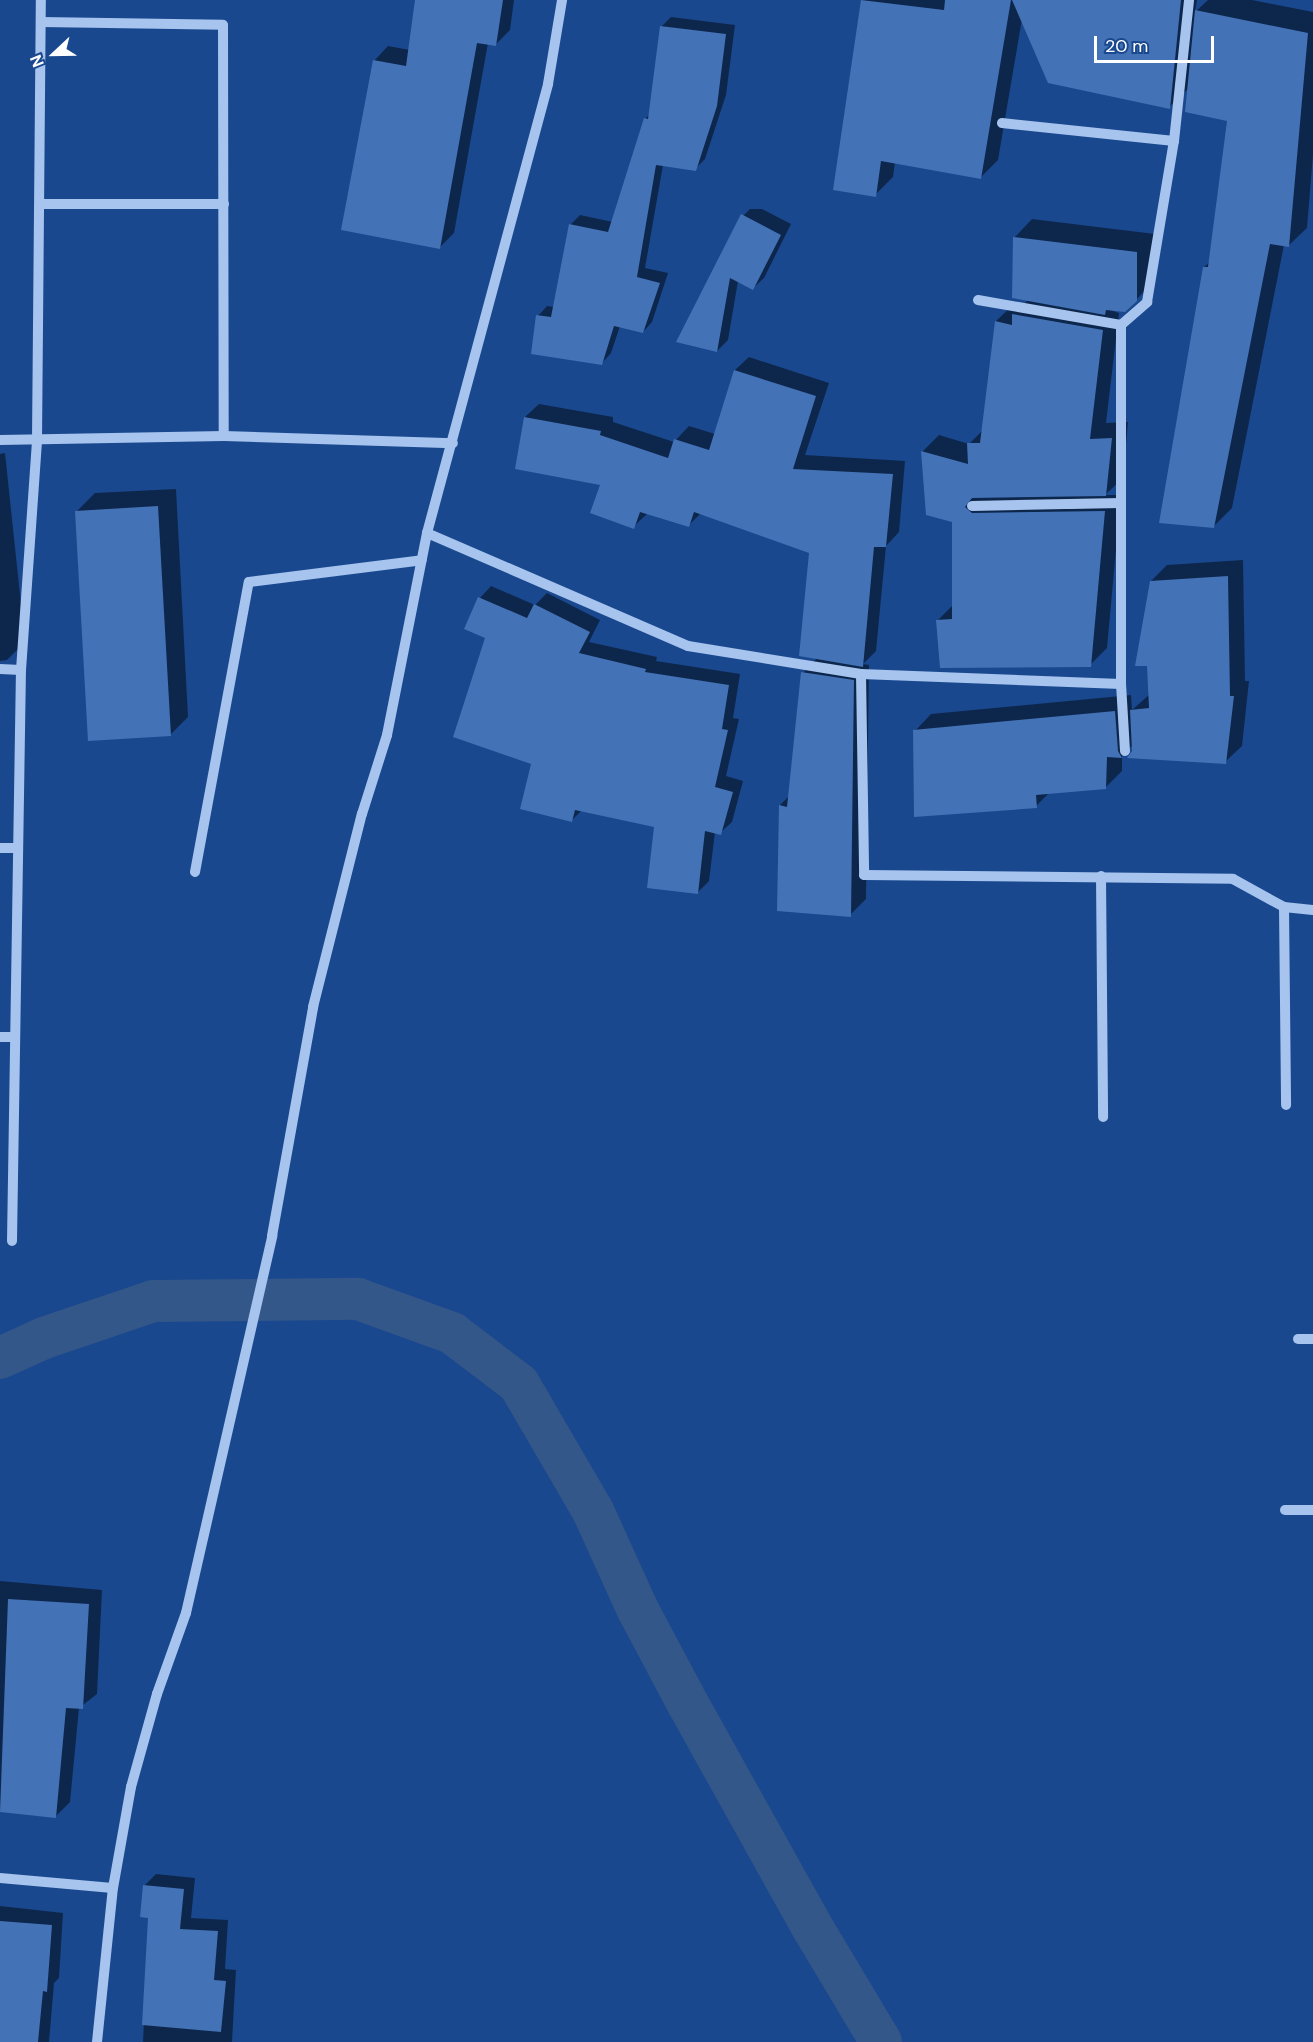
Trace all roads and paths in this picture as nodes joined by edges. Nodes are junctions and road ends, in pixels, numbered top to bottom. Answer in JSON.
{"nodes":[{"id":1,"x":41,"y":0,"type":"edge"},
{"id":2,"x":562,"y":0,"type":"edge"},
{"id":3,"x":1189,"y":0,"type":"edge"},
{"id":4,"x":41,"y":22,"type":"junction"},
{"id":5,"x":1002,"y":123,"type":"dead end"},
{"id":6,"x":1174,"y":141,"type":"junction"},
{"id":7,"x":40,"y":204,"type":"junction"},
{"id":8,"x":224,"y":204,"type":"junction"},
{"id":9,"x":978,"y":300,"type":"dead end"},
{"id":10,"x":1121,"y":325,"type":"junction"},
{"id":11,"x":224,"y":436,"type":"junction"},
{"id":12,"x":0,"y":440,"type":"edge"},
{"id":13,"x":37,"y":440,"type":"junction"},
{"id":14,"x":453,"y":443,"type":"junction"},
{"id":15,"x":1121,"y":503,"type":"junction"},
{"id":16,"x":972,"y":506,"type":"dead end"},
{"id":17,"x":427,"y":533,"type":"junction"},
{"id":18,"x":422,"y":560,"type":"junction"},
{"id":19,"x":0,"y":669,"type":"edge"},
{"id":20,"x":21,"y":670,"type":"junction"},
{"id":21,"x":861,"y":674,"type":"junction"},
{"id":22,"x":1120,"y":684,"type":"junction"},
{"id":23,"x":1125,"y":751,"type":"dead end"},
{"id":24,"x":0,"y":848,"type":"edge"},
{"id":25,"x":18,"y":848,"type":"junction"},
{"id":26,"x":195,"y":872,"type":"dead end"},
{"id":27,"x":1101,"y":876,"type":"junction"},
{"id":28,"x":1284,"y":907,"type":"junction"},
{"id":29,"x":1313,"y":910,"type":"edge"},
{"id":30,"x":0,"y":1037,"type":"edge"},
{"id":31,"x":15,"y":1037,"type":"junction"},
{"id":32,"x":1286,"y":1105,"type":"dead end"},
{"id":33,"x":1103,"y":1117,"type":"dead end"},
{"id":34,"x":12,"y":1240,"type":"dead end"},
{"id":35,"x":1298,"y":1339,"type":"dead end"},
{"id":36,"x":1313,"y":1339,"type":"edge"},
{"id":37,"x":1285,"y":1510,"type":"dead end"},
{"id":38,"x":1313,"y":1510,"type":"edge"},
{"id":39,"x":0,"y":1878,"type":"edge"},
{"id":40,"x":112,"y":1888,"type":"junction"},
{"id":41,"x":97,"y":2042,"type":"edge"}],
"edges":[{"from":1,"to":4,"type":"street"},
{"from":2,"to":14,"type":"street"},
{"from":3,"to":6,"type":"street"},
{"from":4,"to":7,"type":"street"},
{"from":4,"to":8,"type":"street"},
{"from":5,"to":6,"type":"street"},
{"from":6,"to":10,"type":"street"},
{"from":7,"to":8,"type":"street"},
{"from":7,"to":13,"type":"street"},
{"from":8,"to":11,"type":"street"},
{"from":9,"to":10,"type":"street"},
{"from":10,"to":15,"type":"street"},
{"from":11,"to":13,"type":"street"},
{"from":11,"to":14,"type":"street"},
{"from":12,"to":13,"type":"street"},
{"from":13,"to":20,"type":"street"},
{"from":14,"to":17,"type":"street"},
{"from":15,"to":16,"type":"street"},
{"from":15,"to":22,"type":"street"},
{"from":17,"to":18,"type":"street"},
{"from":17,"to":21,"type":"street"},
{"from":18,"to":26,"type":"street"},
{"from":18,"to":40,"type":"street"},
{"from":19,"to":20,"type":"street"},
{"from":20,"to":25,"type":"street"},
{"from":21,"to":22,"type":"street"},
{"from":21,"to":27,"type":"street"},
{"from":22,"to":23,"type":"street"},
{"from":24,"to":25,"type":"street"},
{"from":25,"to":31,"type":"street"},
{"from":27,"to":28,"type":"street"},
{"from":27,"to":33,"type":"street"},
{"from":28,"to":29,"type":"street"},
{"from":28,"to":32,"type":"street"},
{"from":30,"to":31,"type":"street"},
{"from":31,"to":34,"type":"street"},
{"from":35,"to":36,"type":"street"},
{"from":37,"to":38,"type":"street"},
{"from":39,"to":40,"type":"street"},
{"from":40,"to":41,"type":"street"}]}
